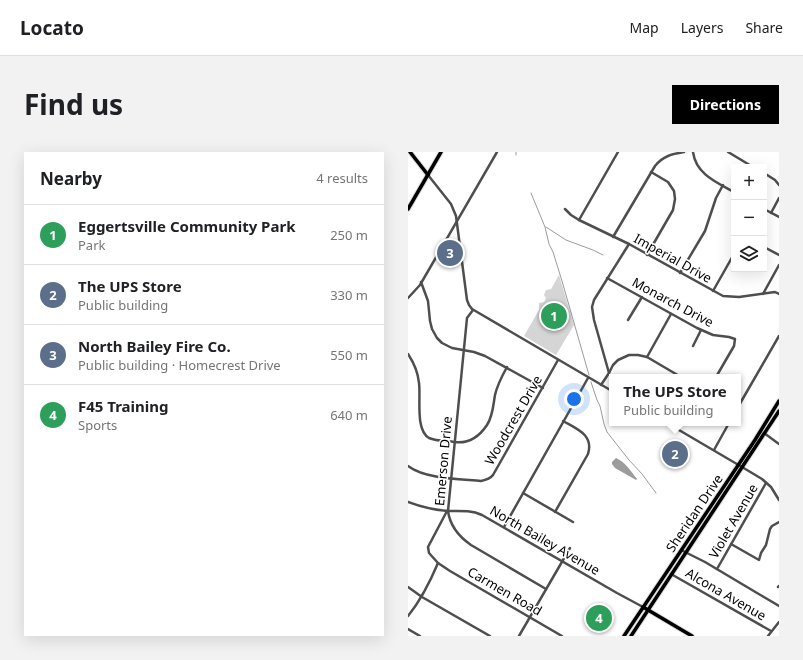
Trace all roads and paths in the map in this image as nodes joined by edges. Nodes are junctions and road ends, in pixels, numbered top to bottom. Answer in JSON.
{"nodes":[{"id":1,"x":410,"y":152,"type":"edge"},
{"id":2,"x":441,"y":152,"type":"edge"},
{"id":3,"x":498,"y":152,"type":"edge"},
{"id":4,"x":618,"y":152,"type":"edge"},
{"id":5,"x":684,"y":152,"type":"edge"},
{"id":6,"x":693,"y":152,"type":"edge"},
{"id":7,"x":728,"y":152,"type":"edge"},
{"id":8,"x":748,"y":164,"type":"edge"},
{"id":9,"x":651,"y":172,"type":"junction"},
{"id":10,"x":428,"y":175,"type":"junction"},
{"id":11,"x":767,"y":175,"type":"edge"},
{"id":12,"x":723,"y":185,"type":"junction"},
{"id":13,"x":779,"y":185,"type":"edge"},
{"id":14,"x":731,"y":190,"type":"edge"},
{"id":15,"x":779,"y":198,"type":"edge"},
{"id":16,"x":408,"y":209,"type":"edge"},
{"id":17,"x":565,"y":209,"type":"dead end"},
{"id":18,"x":767,"y":211,"type":"edge"},
{"id":19,"x":771,"y":213,"type":"junction"},
{"id":20,"x":779,"y":217,"type":"edge"},
{"id":21,"x":579,"y":220,"type":"junction"},
{"id":22,"x":457,"y":221,"type":"junction"},
{"id":23,"x":613,"y":237,"type":"junction"},
{"id":24,"x":629,"y":244,"type":"junction"},
{"id":25,"x":767,"y":249,"type":"edge"},
{"id":26,"x":647,"y":255,"type":"junction"},
{"id":27,"x":779,"y":255,"type":"edge"},
{"id":28,"x":731,"y":259,"type":"edge"},
{"id":29,"x":779,"y":265,"type":"edge"},
{"id":30,"x":680,"y":273,"type":"junction"},
{"id":31,"x":608,"y":278,"type":"junction"},
{"id":32,"x":421,"y":282,"type":"junction"},
{"id":33,"x":713,"y":291,"type":"junction"},
{"id":34,"x":763,"y":294,"type":"junction"},
{"id":35,"x":779,"y":294,"type":"edge"},
{"id":36,"x":642,"y":297,"type":"junction"},
{"id":37,"x":408,"y":298,"type":"edge"},
{"id":38,"x":473,"y":310,"type":"junction"},
{"id":39,"x":671,"y":314,"type":"junction"},
{"id":40,"x":628,"y":320,"type":"dead end"},
{"id":41,"x":701,"y":330,"type":"junction"},
{"id":42,"x":779,"y":336,"type":"edge"},
{"id":43,"x":693,"y":346,"type":"dead end"},
{"id":44,"x":464,"y":350,"type":"junction"},
{"id":45,"x":408,"y":354,"type":"edge"},
{"id":46,"x":647,"y":357,"type":"junction"},
{"id":47,"x":558,"y":360,"type":"junction"},
{"id":48,"x":507,"y":367,"type":"junction"},
{"id":49,"x":609,"y":373,"type":"junction"},
{"id":50,"x":676,"y":374,"type":"edge"},
{"id":51,"x":718,"y":374,"type":"edge"},
{"id":52,"x":588,"y":378,"type":"junction"},
{"id":53,"x":601,"y":385,"type":"junction"},
{"id":54,"x":543,"y":388,"type":"junction"},
{"id":55,"x":609,"y":389,"type":"edge"},
{"id":56,"x":741,"y":400,"type":"edge"},
{"id":57,"x":779,"y":401,"type":"edge"},
{"id":58,"x":779,"y":411,"type":"edge"},
{"id":59,"x":563,"y":421,"type":"junction"},
{"id":60,"x":672,"y":426,"type":"edge"},
{"id":61,"x":727,"y":426,"type":"edge"},
{"id":62,"x":764,"y":434,"type":"junction"},
{"id":63,"x":455,"y":442,"type":"junction"},
{"id":64,"x":779,"y":444,"type":"edge"},
{"id":65,"x":714,"y":450,"type":"junction"},
{"id":66,"x":408,"y":466,"type":"edge"},
{"id":67,"x":740,"y":466,"type":"junction"},
{"id":68,"x":451,"y":478,"type":"junction"},
{"id":69,"x":766,"y":483,"type":"junction"},
{"id":70,"x":523,"y":493,"type":"junction"},
{"id":71,"x":779,"y":500,"type":"edge"},
{"id":72,"x":408,"y":502,"type":"edge"},
{"id":73,"x":448,"y":511,"type":"junction"},
{"id":74,"x":555,"y":512,"type":"junction"},
{"id":75,"x":573,"y":522,"type":"dead end"},
{"id":76,"x":779,"y":522,"type":"edge"},
{"id":77,"x":504,"y":527,"type":"junction"},
{"id":78,"x":731,"y":544,"type":"junction"},
{"id":79,"x":570,"y":548,"type":"dead end"},
{"id":80,"x":681,"y":550,"type":"junction"},
{"id":81,"x":686,"y":552,"type":"junction"},
{"id":82,"x":562,"y":561,"type":"junction"},
{"id":83,"x":438,"y":563,"type":"junction"},
{"id":84,"x":717,"y":569,"type":"junction"},
{"id":85,"x":672,"y":574,"type":"junction"},
{"id":86,"x":408,"y":587,"type":"edge"},
{"id":87,"x":546,"y":589,"type":"junction"},
{"id":88,"x":422,"y":597,"type":"junction"},
{"id":89,"x":779,"y":606,"type":"edge"},
{"id":90,"x":643,"y":608,"type":"junction"},
{"id":91,"x":648,"y":610,"type":"junction"},
{"id":92,"x":408,"y":616,"type":"edge"},
{"id":93,"x":530,"y":617,"type":"junction"},
{"id":94,"x":779,"y":622,"type":"edge"},
{"id":95,"x":408,"y":629,"type":"edge"},
{"id":96,"x":771,"y":631,"type":"junction"},
{"id":97,"x":420,"y":636,"type":"edge"},
{"id":98,"x":490,"y":636,"type":"edge"},
{"id":99,"x":519,"y":636,"type":"edge"},
{"id":100,"x":562,"y":636,"type":"edge"},
{"id":101,"x":624,"y":636,"type":"edge"},
{"id":102,"x":631,"y":636,"type":"edge"},
{"id":103,"x":692,"y":636,"type":"edge"},
{"id":104,"x":768,"y":636,"type":"edge"}],
"edges":[{"from":1,"to":10,"type":"main road"},
{"from":2,"to":10,"type":"main road"},
{"from":3,"to":22,"type":"street"},
{"from":4,"to":21,"type":"street"},
{"from":5,"to":9,"type":"street"},
{"from":6,"to":12,"type":"street"},
{"from":7,"to":8,"type":"street"},
{"from":9,"to":23,"type":"street"},
{"from":9,"to":26,"type":"street"},
{"from":10,"to":16,"type":"main road"},
{"from":10,"to":22,"type":"street"},
{"from":11,"to":13,"type":"street"},
{"from":12,"to":14,"type":"street"},
{"from":12,"to":30,"type":"street"},
{"from":15,"to":19,"type":"street"},
{"from":17,"to":21,"type":"street","name":"Imperial Drive"},
{"from":18,"to":19,"type":"street"},
{"from":19,"to":20,"type":"street"},
{"from":21,"to":23,"type":"street","name":"Imperial Drive"},
{"from":22,"to":32,"type":"street"},
{"from":22,"to":38,"type":"street"},
{"from":23,"to":24,"type":"street","name":"Imperial Drive"},
{"from":24,"to":26,"type":"street","name":"Imperial Drive"},
{"from":24,"to":31,"type":"street"},
{"from":25,"to":27,"type":"street"},
{"from":26,"to":30,"type":"street","name":"Imperial Drive"},
{"from":28,"to":33,"type":"street"},
{"from":29,"to":34,"type":"street"},
{"from":30,"to":33,"type":"street","name":"Imperial Drive"},
{"from":31,"to":36,"type":"street","name":"Monarch Drive"},
{"from":31,"to":49,"type":"street"},
{"from":32,"to":37,"type":"street"},
{"from":32,"to":44,"type":"street"},
{"from":33,"to":34,"type":"street","name":"Imperial Drive"},
{"from":34,"to":35,"type":"street","name":"Imperial Drive"},
{"from":36,"to":39,"type":"street","name":"Monarch Drive"},
{"from":36,"to":40,"type":"street"},
{"from":38,"to":44,"type":"street","name":"Emerson Drive"},
{"from":38,"to":47,"type":"street"},
{"from":39,"to":41,"type":"street","name":"Monarch Drive"},
{"from":39,"to":46,"type":"street"},
{"from":41,"to":43,"type":"street"},
{"from":41,"to":51,"type":"street","name":"Monarch Drive"},
{"from":42,"to":56,"type":"street"},
{"from":44,"to":48,"type":"street"},
{"from":44,"to":63,"type":"street","name":"Emerson Drive"},
{"from":45,"to":63,"type":"street"},
{"from":46,"to":49,"type":"street"},
{"from":46,"to":50,"type":"street"},
{"from":47,"to":52,"type":"street"},
{"from":47,"to":54,"type":"street","name":"Woodcrest Drive"},
{"from":48,"to":54,"type":"street"},
{"from":48,"to":63,"type":"street"},
{"from":49,"to":53,"type":"street"},
{"from":52,"to":53,"type":"street"},
{"from":52,"to":59,"type":"street"},
{"from":53,"to":55,"type":"street"},
{"from":54,"to":68,"type":"street","name":"Woodcrest Drive"},
{"from":57,"to":67,"type":"main road","name":"Sheridan Drive"},
{"from":58,"to":62,"type":"main road","name":"Sheridan Drive"},
{"from":59,"to":70,"type":"street"},
{"from":59,"to":74,"type":"street"},
{"from":60,"to":65,"type":"street"},
{"from":61,"to":65,"type":"street"},
{"from":62,"to":64,"type":"street"},
{"from":62,"to":67,"type":"main road","name":"Sheridan Drive"},
{"from":63,"to":68,"type":"street","name":"Emerson Drive"},
{"from":65,"to":67,"type":"street"},
{"from":66,"to":68,"type":"street","name":"Woodcrest Drive"},
{"from":67,"to":69,"type":"street"},
{"from":67,"to":80,"type":"main road","name":"Sheridan Drive"},
{"from":67,"to":81,"type":"main road","name":"Sheridan Drive"},
{"from":68,"to":73,"type":"street","name":"Emerson Drive"},
{"from":69,"to":71,"type":"street"},
{"from":69,"to":78,"type":"street","name":"Violet Avenue"},
{"from":70,"to":74,"type":"street"},
{"from":70,"to":77,"type":"street"},
{"from":72,"to":73,"type":"street","name":"North Bailey Avenue"},
{"from":73,"to":77,"type":"street","name":"North Bailey Avenue"},
{"from":73,"to":83,"type":"street"},
{"from":73,"to":87,"type":"street","name":"Emerson Drive"},
{"from":74,"to":75,"type":"street"},
{"from":76,"to":78,"type":"street"},
{"from":77,"to":82,"type":"street","name":"North Bailey Avenue"},
{"from":78,"to":84,"type":"street","name":"Violet Avenue"},
{"from":79,"to":82,"type":"street"},
{"from":80,"to":81,"type":"street"},
{"from":80,"to":90,"type":"main road","name":"Sheridan Drive"},
{"from":81,"to":84,"type":"street"},
{"from":81,"to":85,"type":"main road","name":"Sheridan Drive"},
{"from":82,"to":87,"type":"street"},
{"from":82,"to":90,"type":"street","name":"North Bailey Avenue"},
{"from":83,"to":88,"type":"street"},
{"from":83,"to":93,"type":"street","name":"Carmen Road"},
{"from":84,"to":89,"type":"street"},
{"from":85,"to":91,"type":"main road","name":"Sheridan Drive"},
{"from":85,"to":96,"type":"street","name":"Alcona Avenue"},
{"from":86,"to":88,"type":"street"},
{"from":87,"to":93,"type":"street"},
{"from":88,"to":92,"type":"street"},
{"from":88,"to":98,"type":"street"},
{"from":90,"to":91,"type":"main road"},
{"from":90,"to":101,"type":"main road","name":"Sheridan Drive"},
{"from":91,"to":102,"type":"main road","name":"Sheridan Drive"},
{"from":91,"to":103,"type":"main road"},
{"from":93,"to":99,"type":"street"},
{"from":93,"to":100,"type":"street","name":"Carmen Road"},
{"from":94,"to":96,"type":"street"},
{"from":95,"to":97,"type":"street"},
{"from":96,"to":104,"type":"street"}]}
